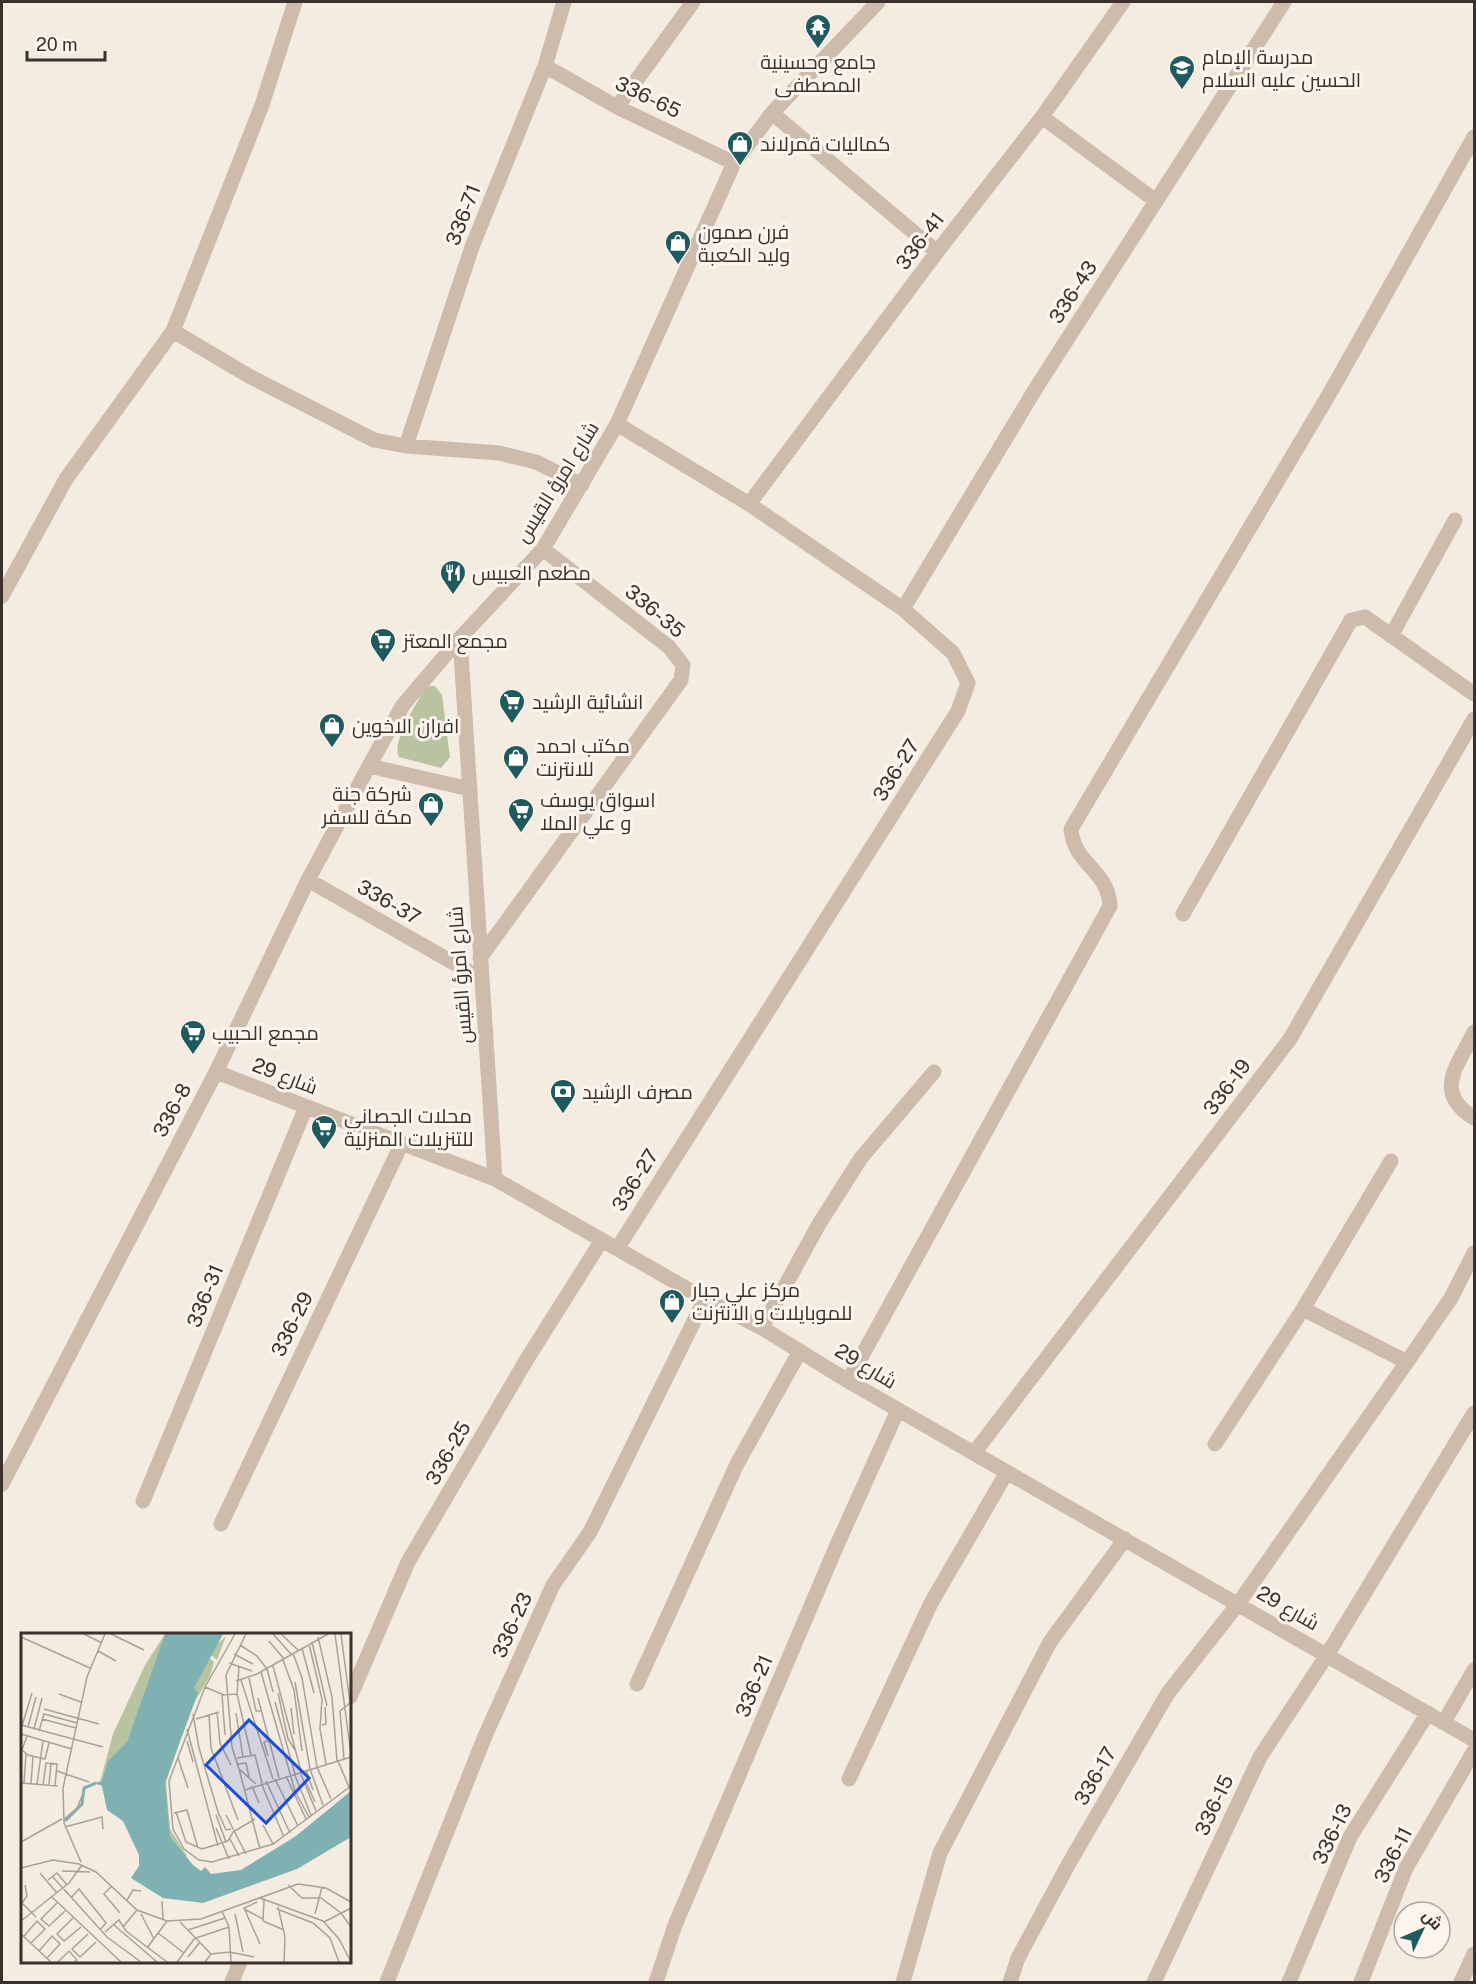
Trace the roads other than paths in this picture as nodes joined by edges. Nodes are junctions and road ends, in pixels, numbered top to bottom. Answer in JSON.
{"nodes":[{"id":1,"x":295,"y":2,"type":"edge"},
{"id":2,"x":564,"y":2,"type":"edge"},
{"id":3,"x":693,"y":2,"type":"edge"},
{"id":4,"x":878,"y":2,"type":"edge"},
{"id":5,"x":1123,"y":2,"type":"edge"},
{"id":6,"x":1284,"y":2,"type":"edge"},
{"id":7,"x":545,"y":66,"type":"junction"},
{"id":8,"x":617,"y":107,"type":"junction"},
{"id":9,"x":772,"y":112,"type":"junction"},
{"id":10,"x":1042,"y":117,"type":"junction"},
{"id":11,"x":1474,"y":137,"type":"edge"},
{"id":12,"x":734,"y":163,"type":"junction"},
{"id":13,"x":1156,"y":201,"type":"junction"},
{"id":14,"x":937,"y":252,"type":"junction"},
{"id":15,"x":173,"y":331,"type":"junction"},
{"id":16,"x":617,"y":424,"type":"junction"},
{"id":17,"x":406,"y":446,"type":"junction"},
{"id":18,"x":582,"y":485,"type":"junction"},
{"id":19,"x":749,"y":504,"type":"junction"},
{"id":20,"x":1455,"y":520,"type":"dead end"},
{"id":21,"x":543,"y":549,"type":"junction"},
{"id":22,"x":2,"y":596,"type":"edge"},
{"id":23,"x":903,"y":609,"type":"junction"},
{"id":24,"x":1391,"y":636,"type":"junction"},
{"id":25,"x":460,"y":638,"type":"junction"},
{"id":26,"x":1474,"y":694,"type":"edge"},
{"id":27,"x":1474,"y":719,"type":"edge"},
{"id":28,"x":369,"y":766,"type":"junction"},
{"id":29,"x":470,"y":789,"type":"junction"},
{"id":30,"x":308,"y":880,"type":"junction"},
{"id":31,"x":1183,"y":914,"type":"dead end"},
{"id":32,"x":480,"y":958,"type":"junction"},
{"id":33,"x":482,"y":979,"type":"junction"},
{"id":34,"x":1474,"y":1032,"type":"edge"},
{"id":35,"x":216,"y":1072,"type":"junction"},
{"id":36,"x":934,"y":1072,"type":"dead end"},
{"id":37,"x":306,"y":1107,"type":"junction"},
{"id":38,"x":1474,"y":1118,"type":"edge"},
{"id":39,"x":402,"y":1143,"type":"junction"},
{"id":40,"x":1391,"y":1161,"type":"dead end"},
{"id":41,"x":495,"y":1179,"type":"junction"},
{"id":42,"x":602,"y":1240,"type":"junction"},
{"id":43,"x":617,"y":1249,"type":"junction"},
{"id":44,"x":1474,"y":1253,"type":"edge"},
{"id":45,"x":705,"y":1299,"type":"junction"},
{"id":46,"x":1303,"y":1309,"type":"junction"},
{"id":47,"x":762,"y":1328,"type":"junction"},
{"id":48,"x":800,"y":1351,"type":"junction"},
{"id":49,"x":1407,"y":1362,"type":"junction"},
{"id":50,"x":848,"y":1381,"type":"junction"},
{"id":51,"x":898,"y":1410,"type":"junction"},
{"id":52,"x":1474,"y":1413,"type":"edge"},
{"id":53,"x":1215,"y":1444,"type":"dead end"},
{"id":54,"x":974,"y":1453,"type":"junction"},
{"id":55,"x":1007,"y":1472,"type":"junction"},
{"id":56,"x":2,"y":1484,"type":"edge"},
{"id":57,"x":143,"y":1501,"type":"dead end"},
{"id":58,"x":221,"y":1524,"type":"dead end"},
{"id":59,"x":1125,"y":1539,"type":"junction"},
{"id":60,"x":1238,"y":1604,"type":"junction"},
{"id":61,"x":1328,"y":1655,"type":"junction"},
{"id":62,"x":1474,"y":1671,"type":"edge"},
{"id":63,"x":637,"y":1684,"type":"dead end"},
{"id":64,"x":351,"y":1695,"type":"edge"},
{"id":65,"x":1428,"y":1713,"type":"junction"},
{"id":66,"x":1444,"y":1722,"type":"junction"},
{"id":67,"x":1474,"y":1740,"type":"edge"},
{"id":68,"x":1474,"y":1751,"type":"edge"},
{"id":69,"x":849,"y":1779,"type":"dead end"},
{"id":70,"x":1474,"y":1954,"type":"edge"},
{"id":71,"x":240,"y":1963,"type":"edge"},
{"id":72,"x":232,"y":1983,"type":"edge"},
{"id":73,"x":387,"y":1983,"type":"edge"},
{"id":74,"x":656,"y":1983,"type":"edge"},
{"id":75,"x":903,"y":1983,"type":"edge"},
{"id":76,"x":1010,"y":1983,"type":"edge"},
{"id":77,"x":1154,"y":1983,"type":"edge"},
{"id":78,"x":1289,"y":1983,"type":"edge"},
{"id":79,"x":1361,"y":1983,"type":"edge"},
{"id":80,"x":1461,"y":1983,"type":"edge"}],
"edges":[{"from":1,"to":15,"type":"street"},
{"from":2,"to":7,"type":"street","name":"336-71"},
{"from":3,"to":8,"type":"street"},
{"from":4,"to":9,"type":"street","name":"شارع امرؤ القيس"},
{"from":5,"to":10,"type":"street","name":"336-41"},
{"from":6,"to":13,"type":"street","name":"336-43"},
{"from":7,"to":8,"type":"street","name":"336-65"},
{"from":7,"to":17,"type":"street","name":"336-71"},
{"from":8,"to":12,"type":"street","name":"336-65"},
{"from":9,"to":12,"type":"street","name":"شارع امرؤ القيس"},
{"from":9,"to":14,"type":"street"},
{"from":10,"to":13,"type":"street"},
{"from":10,"to":14,"type":"street","name":"336-41"},
{"from":11,"to":50,"type":"street"},
{"from":12,"to":16,"type":"street","name":"شارع امرؤ القيس"},
{"from":13,"to":23,"type":"street","name":"336-43"},
{"from":14,"to":19,"type":"street","name":"336-41"},
{"from":15,"to":17,"type":"street"},
{"from":15,"to":22,"type":"street"},
{"from":16,"to":18,"type":"street","name":"شارع امرؤ القيس"},
{"from":16,"to":19,"type":"street","name":"336-27"},
{"from":17,"to":18,"type":"street"},
{"from":18,"to":21,"type":"street","name":"شارع امرؤ القيس"},
{"from":19,"to":23,"type":"street","name":"336-27"},
{"from":20,"to":24,"type":"street"},
{"from":21,"to":25,"type":"street","name":"شارع امرؤ القيس"},
{"from":21,"to":32,"type":"street","name":"336-35"},
{"from":23,"to":43,"type":"street","name":"336-27"},
{"from":24,"to":26,"type":"street"},
{"from":24,"to":31,"type":"street"},
{"from":25,"to":28,"type":"street","name":"336-8"},
{"from":25,"to":29,"type":"street","name":"شارع امرؤ القيس"},
{"from":27,"to":54,"type":"street","name":"336-19"},
{"from":28,"to":29,"type":"street"},
{"from":28,"to":30,"type":"street","name":"336-8"},
{"from":29,"to":32,"type":"street","name":"شارع امرؤ القيس"},
{"from":30,"to":33,"type":"street","name":"336-37"},
{"from":30,"to":35,"type":"street","name":"336-8"},
{"from":32,"to":33,"type":"street","name":"شارع امرؤ القيس"},
{"from":33,"to":41,"type":"street","name":"شارع امرؤ القيس"},
{"from":34,"to":38,"type":"street"},
{"from":35,"to":37,"type":"street","name":"شارع 29"},
{"from":35,"to":56,"type":"street","name":"336-8"},
{"from":36,"to":47,"type":"street"},
{"from":37,"to":39,"type":"street","name":"شارع 29"},
{"from":37,"to":57,"type":"street","name":"336-31"},
{"from":39,"to":41,"type":"street","name":"شارع 29"},
{"from":39,"to":58,"type":"street","name":"336-29"},
{"from":40,"to":46,"type":"street"},
{"from":41,"to":42,"type":"street","name":"شارع 29"},
{"from":42,"to":43,"type":"street","name":"شارع 29"},
{"from":42,"to":64,"type":"street","name":"336-25"},
{"from":43,"to":45,"type":"street","name":"شارع 29"},
{"from":44,"to":49,"type":"street"},
{"from":45,"to":47,"type":"street","name":"شارع 29"},
{"from":45,"to":73,"type":"street","name":"336-23"},
{"from":46,"to":49,"type":"street"},
{"from":46,"to":53,"type":"street"},
{"from":47,"to":48,"type":"street","name":"شارع 29"},
{"from":48,"to":50,"type":"street","name":"شارع 29"},
{"from":48,"to":63,"type":"street"},
{"from":49,"to":60,"type":"street"},
{"from":50,"to":51,"type":"street","name":"شارع 29"},
{"from":51,"to":54,"type":"street","name":"شارع 29"},
{"from":51,"to":74,"type":"street","name":"336-21"},
{"from":52,"to":61,"type":"street","name":"336-15"},
{"from":54,"to":55,"type":"street","name":"شارع 29"},
{"from":55,"to":59,"type":"street","name":"شارع 29"},
{"from":55,"to":69,"type":"street"},
{"from":59,"to":60,"type":"street","name":"شارع 29"},
{"from":59,"to":75,"type":"street"},
{"from":60,"to":61,"type":"street","name":"شارع 29"},
{"from":60,"to":76,"type":"street","name":"336-17"},
{"from":61,"to":65,"type":"street","name":"شارع 29"},
{"from":61,"to":77,"type":"street","name":"336-15"},
{"from":62,"to":66,"type":"street"},
{"from":65,"to":66,"type":"street","name":"شارع 29"},
{"from":65,"to":78,"type":"street","name":"336-13"},
{"from":66,"to":67,"type":"street","name":"شارع 29"},
{"from":68,"to":79,"type":"street","name":"336-11"},
{"from":70,"to":80,"type":"street"},
{"from":71,"to":72,"type":"street"}]}
